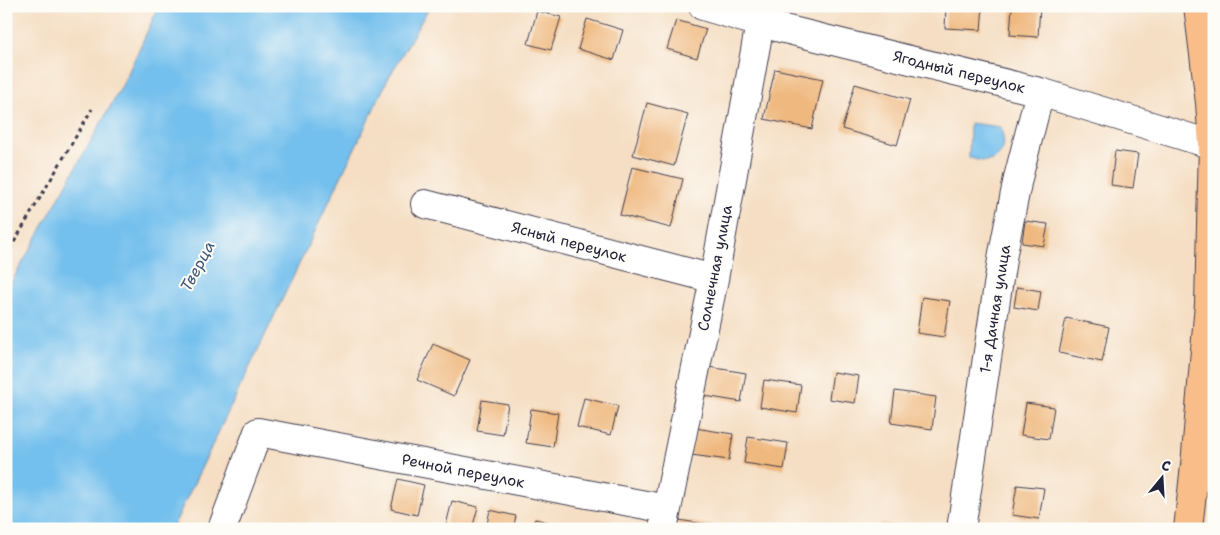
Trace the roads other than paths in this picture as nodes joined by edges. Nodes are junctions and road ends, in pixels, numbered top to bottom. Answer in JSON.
{"nodes":[{"id":1,"x":703,"y":6,"type":"edge"},
{"id":2,"x":1198,"y":6,"type":"edge"},
{"id":3,"x":761,"y":14,"type":"edge"},
{"id":4,"x":1040,"y":92,"type":"junction"},
{"id":5,"x":1213,"y":145,"type":"edge"},
{"id":6,"x":425,"y":204,"type":"dead end"},
{"id":7,"x":714,"y":279,"type":"junction"},
{"id":8,"x":1211,"y":304,"type":"edge"},
{"id":9,"x":665,"y":519,"type":"edge"},
{"id":10,"x":222,"y":529,"type":"edge"},
{"id":11,"x":960,"y":529,"type":"edge"},
{"id":12,"x":1188,"y":529,"type":"edge"}],
"edges":[{"from":1,"to":3,"type":"street","name":"Ягодный переулок"},
{"from":2,"to":5,"type":"main road"},
{"from":3,"to":4,"type":"street","name":"Ягодный переулок"},
{"from":3,"to":7,"type":"street","name":"Солнечная улица"},
{"from":4,"to":5,"type":"street","name":"Ягодный переулок"},
{"from":4,"to":11,"type":"street","name":"1-я Дачная улица"},
{"from":5,"to":8,"type":"main road"},
{"from":6,"to":7,"type":"street","name":"Ясный переулок"},
{"from":7,"to":9,"type":"street","name":"Солнечная улица"},
{"from":8,"to":12,"type":"main road"},
{"from":9,"to":10,"type":"street","name":"Речной переулок"}]}
